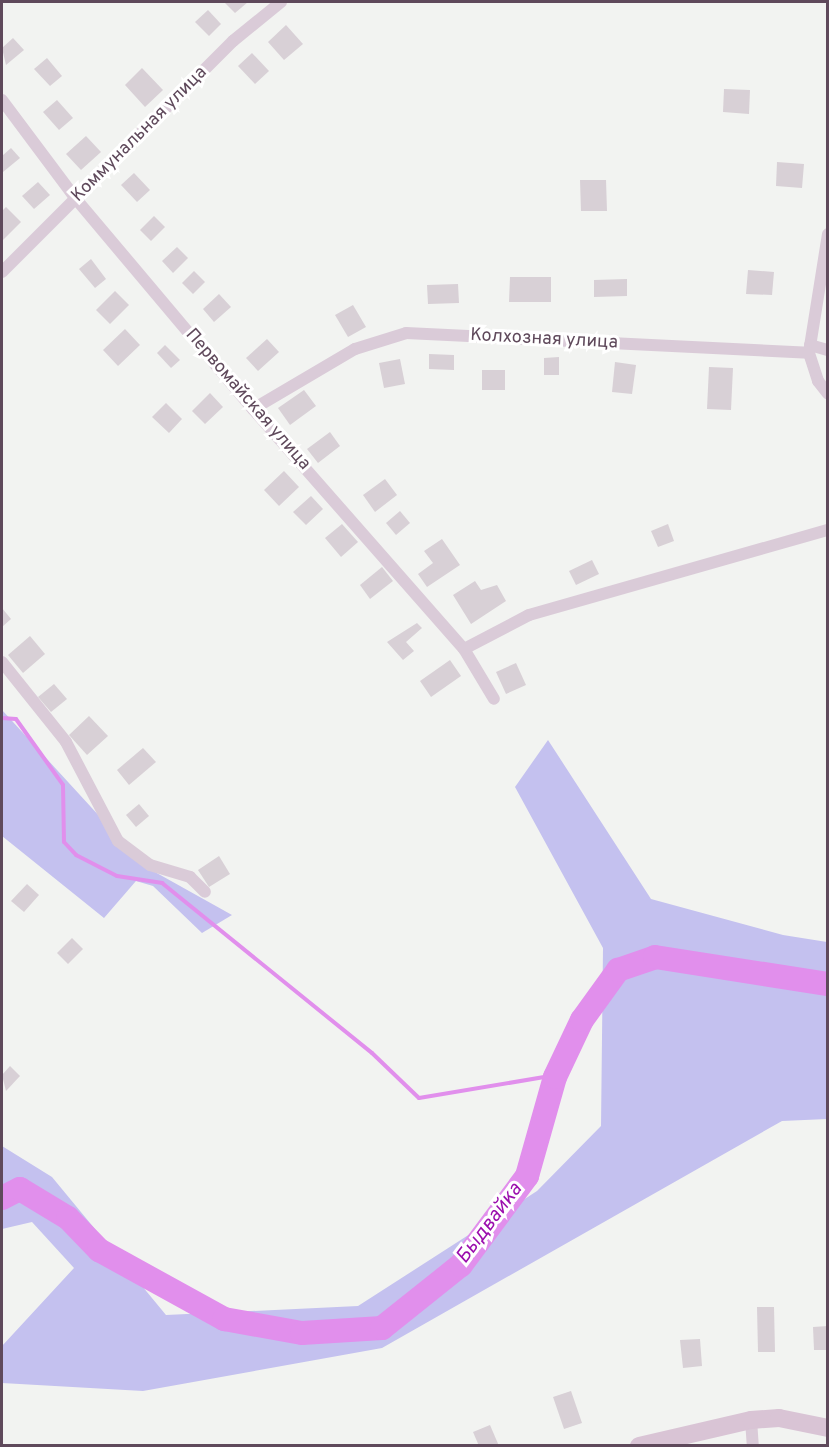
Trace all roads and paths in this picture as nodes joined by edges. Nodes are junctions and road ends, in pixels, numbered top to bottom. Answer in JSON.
{"nodes":[{"id":1,"x":281,"y":2,"type":"edge"},
{"id":2,"x":2,"y":100,"type":"edge"},
{"id":3,"x":76,"y":199,"type":"junction"},
{"id":4,"x":828,"y":234,"type":"edge"},
{"id":5,"x":2,"y":272,"type":"edge"},
{"id":6,"x":810,"y":349,"type":"junction"},
{"id":7,"x":828,"y":350,"type":"edge"},
{"id":8,"x":828,"y":394,"type":"edge"},
{"id":9,"x":253,"y":409,"type":"junction"},
{"id":10,"x":828,"y":530,"type":"edge"},
{"id":11,"x":464,"y":649,"type":"junction"},
{"id":12,"x":2,"y":662,"type":"edge"},
{"id":13,"x":494,"y":699,"type":"dead end"},
{"id":14,"x":205,"y":892,"type":"dead end"},
{"id":15,"x":751,"y":1420,"type":"junction"},
{"id":16,"x":828,"y":1428,"type":"edge"},
{"id":17,"x":639,"y":1446,"type":"edge"},
{"id":18,"x":753,"y":1446,"type":"edge"}],
"edges":[{"from":1,"to":3,"type":"street","name":"Коммунальная улица"},
{"from":2,"to":3,"type":"street","name":"Первомайская улица"},
{"from":3,"to":5,"type":"street","name":"Коммунальная улица"},
{"from":3,"to":9,"type":"street","name":"Первомайская улица"},
{"from":4,"to":6,"type":"street"},
{"from":6,"to":7,"type":"street","name":"Колхозная улица"},
{"from":6,"to":8,"type":"street"},
{"from":6,"to":9,"type":"street","name":"Колхозная улица"},
{"from":9,"to":11,"type":"street","name":"Первомайская улица"},
{"from":10,"to":11,"type":"street"},
{"from":11,"to":13,"type":"street","name":"Первомайская улица"},
{"from":12,"to":14,"type":"street"},
{"from":15,"to":16,"type":"main road"},
{"from":15,"to":17,"type":"main road"},
{"from":15,"to":18,"type":"street"}]}
